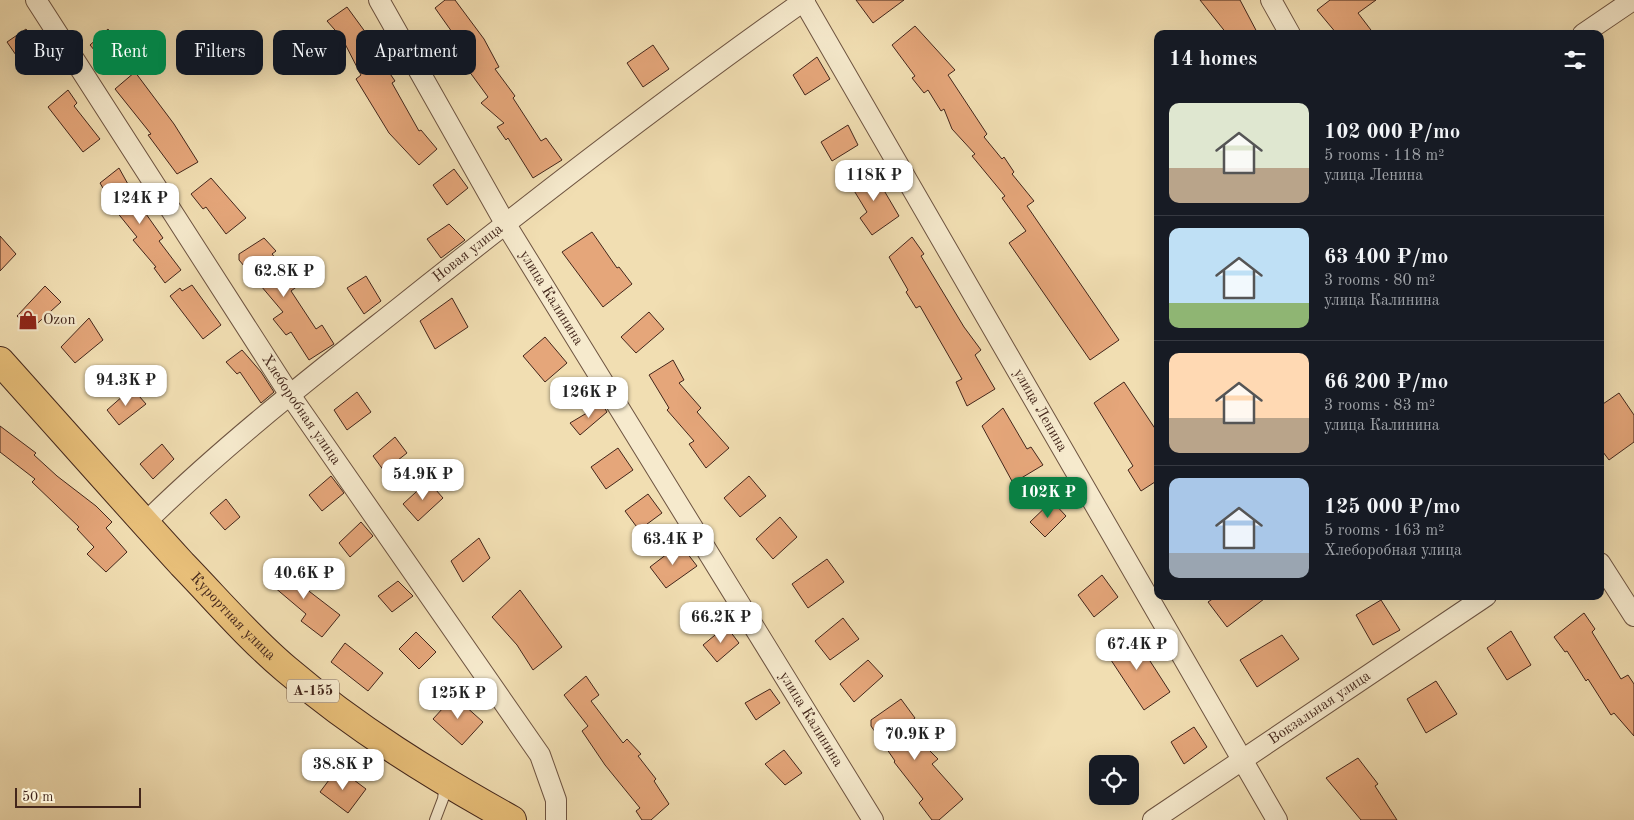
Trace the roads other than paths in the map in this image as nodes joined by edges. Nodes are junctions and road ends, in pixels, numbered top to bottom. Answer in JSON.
{"nodes":[{"id":1,"x":36,"y":0,"type":"edge"},
{"id":2,"x":379,"y":0,"type":"edge"},
{"id":3,"x":804,"y":0,"type":"edge"},
{"id":4,"x":1271,"y":0,"type":"edge"},
{"id":5,"x":1633,"y":0,"type":"edge"},
{"id":6,"x":1288,"y":30,"type":"edge"},
{"id":7,"x":1589,"y":30,"type":"edge"},
{"id":8,"x":505,"y":223,"type":"junction"},
{"id":9,"x":0,"y":361,"type":"edge"},
{"id":10,"x":290,"y":395,"type":"junction"},
{"id":11,"x":145,"y":523,"type":"junction"},
{"id":12,"x":1604,"y":570,"type":"edge"},
{"id":13,"x":1480,"y":600,"type":"edge"},
{"id":14,"x":1634,"y":616,"type":"edge"},
{"id":15,"x":1242,"y":759,"type":"junction"},
{"id":16,"x":445,"y":783,"type":"junction"},
{"id":17,"x":435,"y":820,"type":"edge"},
{"id":18,"x":512,"y":820,"type":"edge"},
{"id":19,"x":556,"y":820,"type":"edge"},
{"id":20,"x":873,"y":820,"type":"edge"},
{"id":21,"x":1154,"y":820,"type":"edge"},
{"id":22,"x":1277,"y":820,"type":"edge"}],
"edges":[{"from":1,"to":10,"type":"street","name":"Хлеборобная улица"},
{"from":2,"to":8,"type":"street","name":"улица Калинина"},
{"from":3,"to":8,"type":"street","name":"Новая улица"},
{"from":3,"to":15,"type":"street","name":"улица Ленина"},
{"from":4,"to":6,"type":"street"},
{"from":5,"to":7,"type":"street"},
{"from":8,"to":10,"type":"street","name":"Новая улица"},
{"from":8,"to":20,"type":"street","name":"улица Калинина"},
{"from":9,"to":11,"type":"main road","name":"Курортная улица","number":"А-155"},
{"from":10,"to":11,"type":"street","name":"Новая улица"},
{"from":10,"to":19,"type":"street","name":"Хлеборобная улица"},
{"from":11,"to":16,"type":"main road","name":"Курортная улица","number":"А-155"},
{"from":12,"to":14,"type":"street"},
{"from":13,"to":15,"type":"street","name":"Вокзальная улица"},
{"from":15,"to":21,"type":"street","name":"Вокзальная улица"},
{"from":15,"to":22,"type":"street","name":"улица Ленина"},
{"from":16,"to":17,"type":"lane"},
{"from":16,"to":18,"type":"main road","name":"Курортная улица","number":"А-155"}]}
